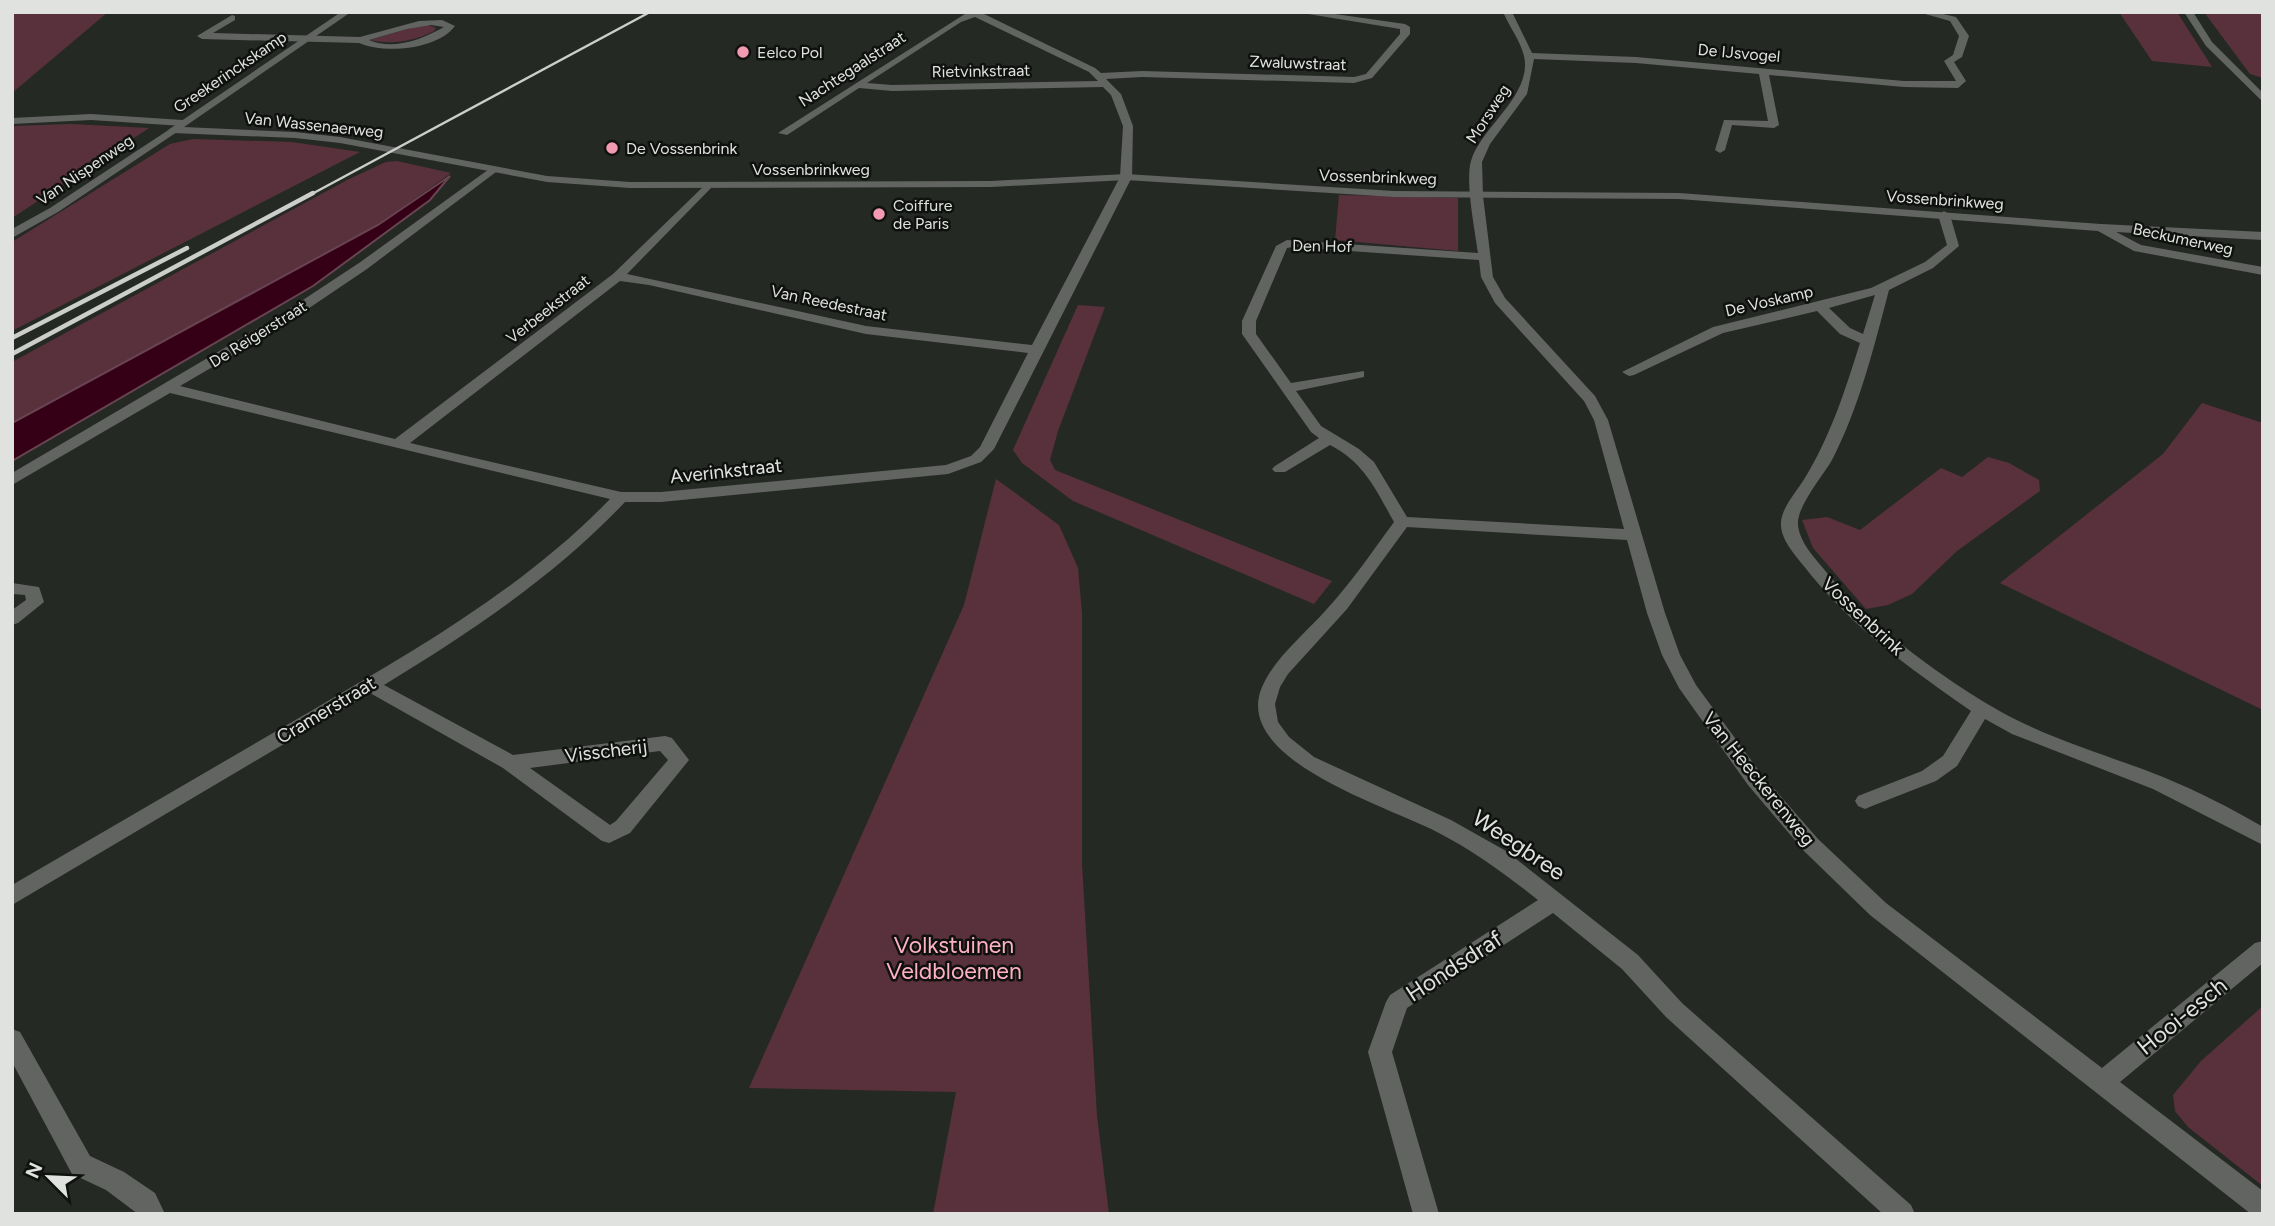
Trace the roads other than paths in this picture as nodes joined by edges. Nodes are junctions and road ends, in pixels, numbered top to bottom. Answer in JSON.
{"nodes":[{"id":1,"x":347,"y":12,"type":"edge"},
{"id":2,"x":1300,"y":12,"type":"edge"},
{"id":3,"x":1507,"y":12,"type":"edge"},
{"id":4,"x":1922,"y":12,"type":"edge"},
{"id":5,"x":2188,"y":12,"type":"edge"},
{"id":6,"x":974,"y":13,"type":"edge"},
{"id":7,"x":232,"y":18,"type":"dead end"},
{"id":8,"x":305,"y":40,"type":"junction"},
{"id":9,"x":361,"y":40,"type":"junction"},
{"id":10,"x":1529,"y":56,"type":"junction"},
{"id":11,"x":1763,"y":71,"type":"junction"},
{"id":12,"x":1102,"y":80,"type":"junction"},
{"id":13,"x":2247,"y":83,"type":"junction"},
{"id":14,"x":2263,"y":84,"type":"edge"},
{"id":15,"x":857,"y":85,"type":"junction"},
{"id":16,"x":2263,"y":99,"type":"edge"},
{"id":17,"x":12,"y":121,"type":"edge"},
{"id":18,"x":178,"y":126,"type":"junction"},
{"id":19,"x":783,"y":133,"type":"dead end"},
{"id":20,"x":1720,"y":150,"type":"dead end"},
{"id":21,"x":492,"y":170,"type":"junction"},
{"id":22,"x":1126,"y":177,"type":"junction"},
{"id":23,"x":707,"y":186,"type":"junction"},
{"id":24,"x":1477,"y":196,"type":"junction"},
{"id":25,"x":1944,"y":215,"type":"junction"},
{"id":26,"x":2101,"y":228,"type":"junction"},
{"id":27,"x":12,"y":234,"type":"edge"},
{"id":28,"x":2263,"y":236,"type":"edge"},
{"id":29,"x":1483,"y":257,"type":"junction"},
{"id":30,"x":2263,"y":271,"type":"edge"},
{"id":31,"x":617,"y":276,"type":"junction"},
{"id":32,"x":1883,"y":290,"type":"junction"},
{"id":33,"x":1821,"y":307,"type":"junction"},
{"id":34,"x":1866,"y":341,"type":"junction"},
{"id":35,"x":1036,"y":350,"type":"junction"},
{"id":36,"x":1629,"y":372,"type":"dead end"},
{"id":37,"x":1359,"y":374,"type":"dead end"},
{"id":38,"x":169,"y":388,"type":"junction"},
{"id":39,"x":1289,"y":388,"type":"junction"},
{"id":40,"x":1327,"y":440,"type":"junction"},
{"id":41,"x":398,"y":444,"type":"junction"},
{"id":42,"x":1280,"y":469,"type":"dead end"},
{"id":43,"x":12,"y":480,"type":"edge"},
{"id":44,"x":621,"y":496,"type":"junction"},
{"id":45,"x":1402,"y":522,"type":"junction"},
{"id":46,"x":1635,"y":535,"type":"junction"},
{"id":47,"x":12,"y":588,"type":"edge"},
{"id":48,"x":12,"y":619,"type":"edge"},
{"id":49,"x":370,"y":685,"type":"junction"},
{"id":50,"x":1982,"y":709,"type":"junction"},
{"id":51,"x":510,"y":763,"type":"junction"},
{"id":52,"x":1865,"y":801,"type":"dead end"},
{"id":53,"x":2263,"y":836,"type":"edge"},
{"id":54,"x":12,"y":896,"type":"edge"},
{"id":55,"x":1555,"y":900,"type":"junction"},
{"id":56,"x":2263,"y":950,"type":"edge"},
{"id":57,"x":12,"y":1040,"type":"edge"},
{"id":58,"x":2102,"y":1082,"type":"junction"},
{"id":59,"x":2263,"y":1207,"type":"edge"},
{"id":60,"x":152,"y":1214,"type":"edge"},
{"id":61,"x":1426,"y":1214,"type":"edge"},
{"id":62,"x":1902,"y":1214,"type":"edge"}],
"edges":[{"from":1,"to":8,"type":"street","name":"Greekerinckskamp"},
{"from":2,"to":12,"type":"street","name":"Zwaluwstraat"},
{"from":3,"to":10,"type":"street"},
{"from":4,"to":11,"type":"street","name":"De IJsvogel"},
{"from":5,"to":13,"type":"street"},
{"from":6,"to":12,"type":"street"},
{"from":6,"to":15,"type":"street","name":"Nachtegaalstraat"},
{"from":7,"to":8,"type":"street","name":"Greekerinckskamp"},
{"from":8,"to":9,"type":"street","name":"Greekerinckskamp"},
{"from":8,"to":18,"type":"street","name":"Greekerinckskamp"},
{"from":9,"to":9,"type":"street","name":"Greekerinckskamp"},
{"from":10,"to":11,"type":"street","name":"De IJsvogel"},
{"from":10,"to":24,"type":"street","name":"Morsweg"},
{"from":11,"to":20,"type":"street"},
{"from":12,"to":15,"type":"street","name":"Rietvinkstraat"},
{"from":12,"to":22,"type":"street"},
{"from":13,"to":14,"type":"street"},
{"from":13,"to":16,"type":"street"},
{"from":15,"to":19,"type":"street","name":"Nachtegaalstraat"},
{"from":17,"to":18,"type":"street","name":"Van Wassenaerweg"},
{"from":18,"to":21,"type":"street","name":"Van Wassenaerweg"},
{"from":18,"to":27,"type":"street","name":"Van Nispenweg"},
{"from":21,"to":23,"type":"street","name":"Vossenbrinkweg"},
{"from":21,"to":38,"type":"street","name":"De Reigerstraat"},
{"from":22,"to":23,"type":"street","name":"Vossenbrinkweg"},
{"from":22,"to":24,"type":"street","name":"Vossenbrinkweg"},
{"from":22,"to":35,"type":"street","name":"Averinkstraat"},
{"from":23,"to":31,"type":"street","name":"Verbeekstraat"},
{"from":24,"to":25,"type":"street","name":"Vossenbrinkweg"},
{"from":24,"to":29,"type":"street","name":"Van Heeckerenweg"},
{"from":25,"to":26,"type":"street","name":"Vossenbrinkweg"},
{"from":25,"to":32,"type":"street"},
{"from":26,"to":28,"type":"street","name":"Vossenbrinkweg"},
{"from":26,"to":30,"type":"street","name":"Beckumerweg"},
{"from":29,"to":39,"type":"street","name":"Den Hof"},
{"from":29,"to":46,"type":"street","name":"Van Heeckerenweg"},
{"from":31,"to":35,"type":"street","name":"Van Reedestraat"},
{"from":31,"to":41,"type":"street","name":"Verbeekstraat"},
{"from":32,"to":33,"type":"street","name":"De Voskamp"},
{"from":32,"to":34,"type":"street","name":"Vossenbrink"},
{"from":33,"to":34,"type":"street"},
{"from":33,"to":36,"type":"street","name":"De Voskamp"},
{"from":34,"to":50,"type":"street","name":"Vossenbrink"},
{"from":35,"to":44,"type":"street","name":"Averinkstraat"},
{"from":37,"to":39,"type":"street"},
{"from":38,"to":41,"type":"street","name":"Averinkstraat"},
{"from":38,"to":43,"type":"street","name":"De Reigerstraat"},
{"from":39,"to":40,"type":"street","name":"Den Hof"},
{"from":40,"to":42,"type":"street"},
{"from":40,"to":45,"type":"street","name":"Den Hof"},
{"from":41,"to":44,"type":"street","name":"Averinkstraat"},
{"from":44,"to":49,"type":"street","name":"Cramerstraat"},
{"from":45,"to":46,"type":"street"},
{"from":45,"to":55,"type":"street","name":"Weegbree"},
{"from":46,"to":58,"type":"street","name":"Van Heeckerenweg"},
{"from":47,"to":48,"type":"street"},
{"from":49,"to":51,"type":"street","name":"Visscherij"},
{"from":49,"to":54,"type":"street","name":"Cramerstraat"},
{"from":50,"to":52,"type":"street"},
{"from":50,"to":53,"type":"street","name":"Vossenbrink"},
{"from":51,"to":51,"type":"street","name":"Visscherij"},
{"from":55,"to":61,"type":"street","name":"Hondsdraf"},
{"from":55,"to":62,"type":"street","name":"Weegbree"},
{"from":56,"to":58,"type":"street","name":"Hooi-esch"},
{"from":57,"to":60,"type":"street"},
{"from":58,"to":59,"type":"street","name":"Van Heeckerenweg"}]}
